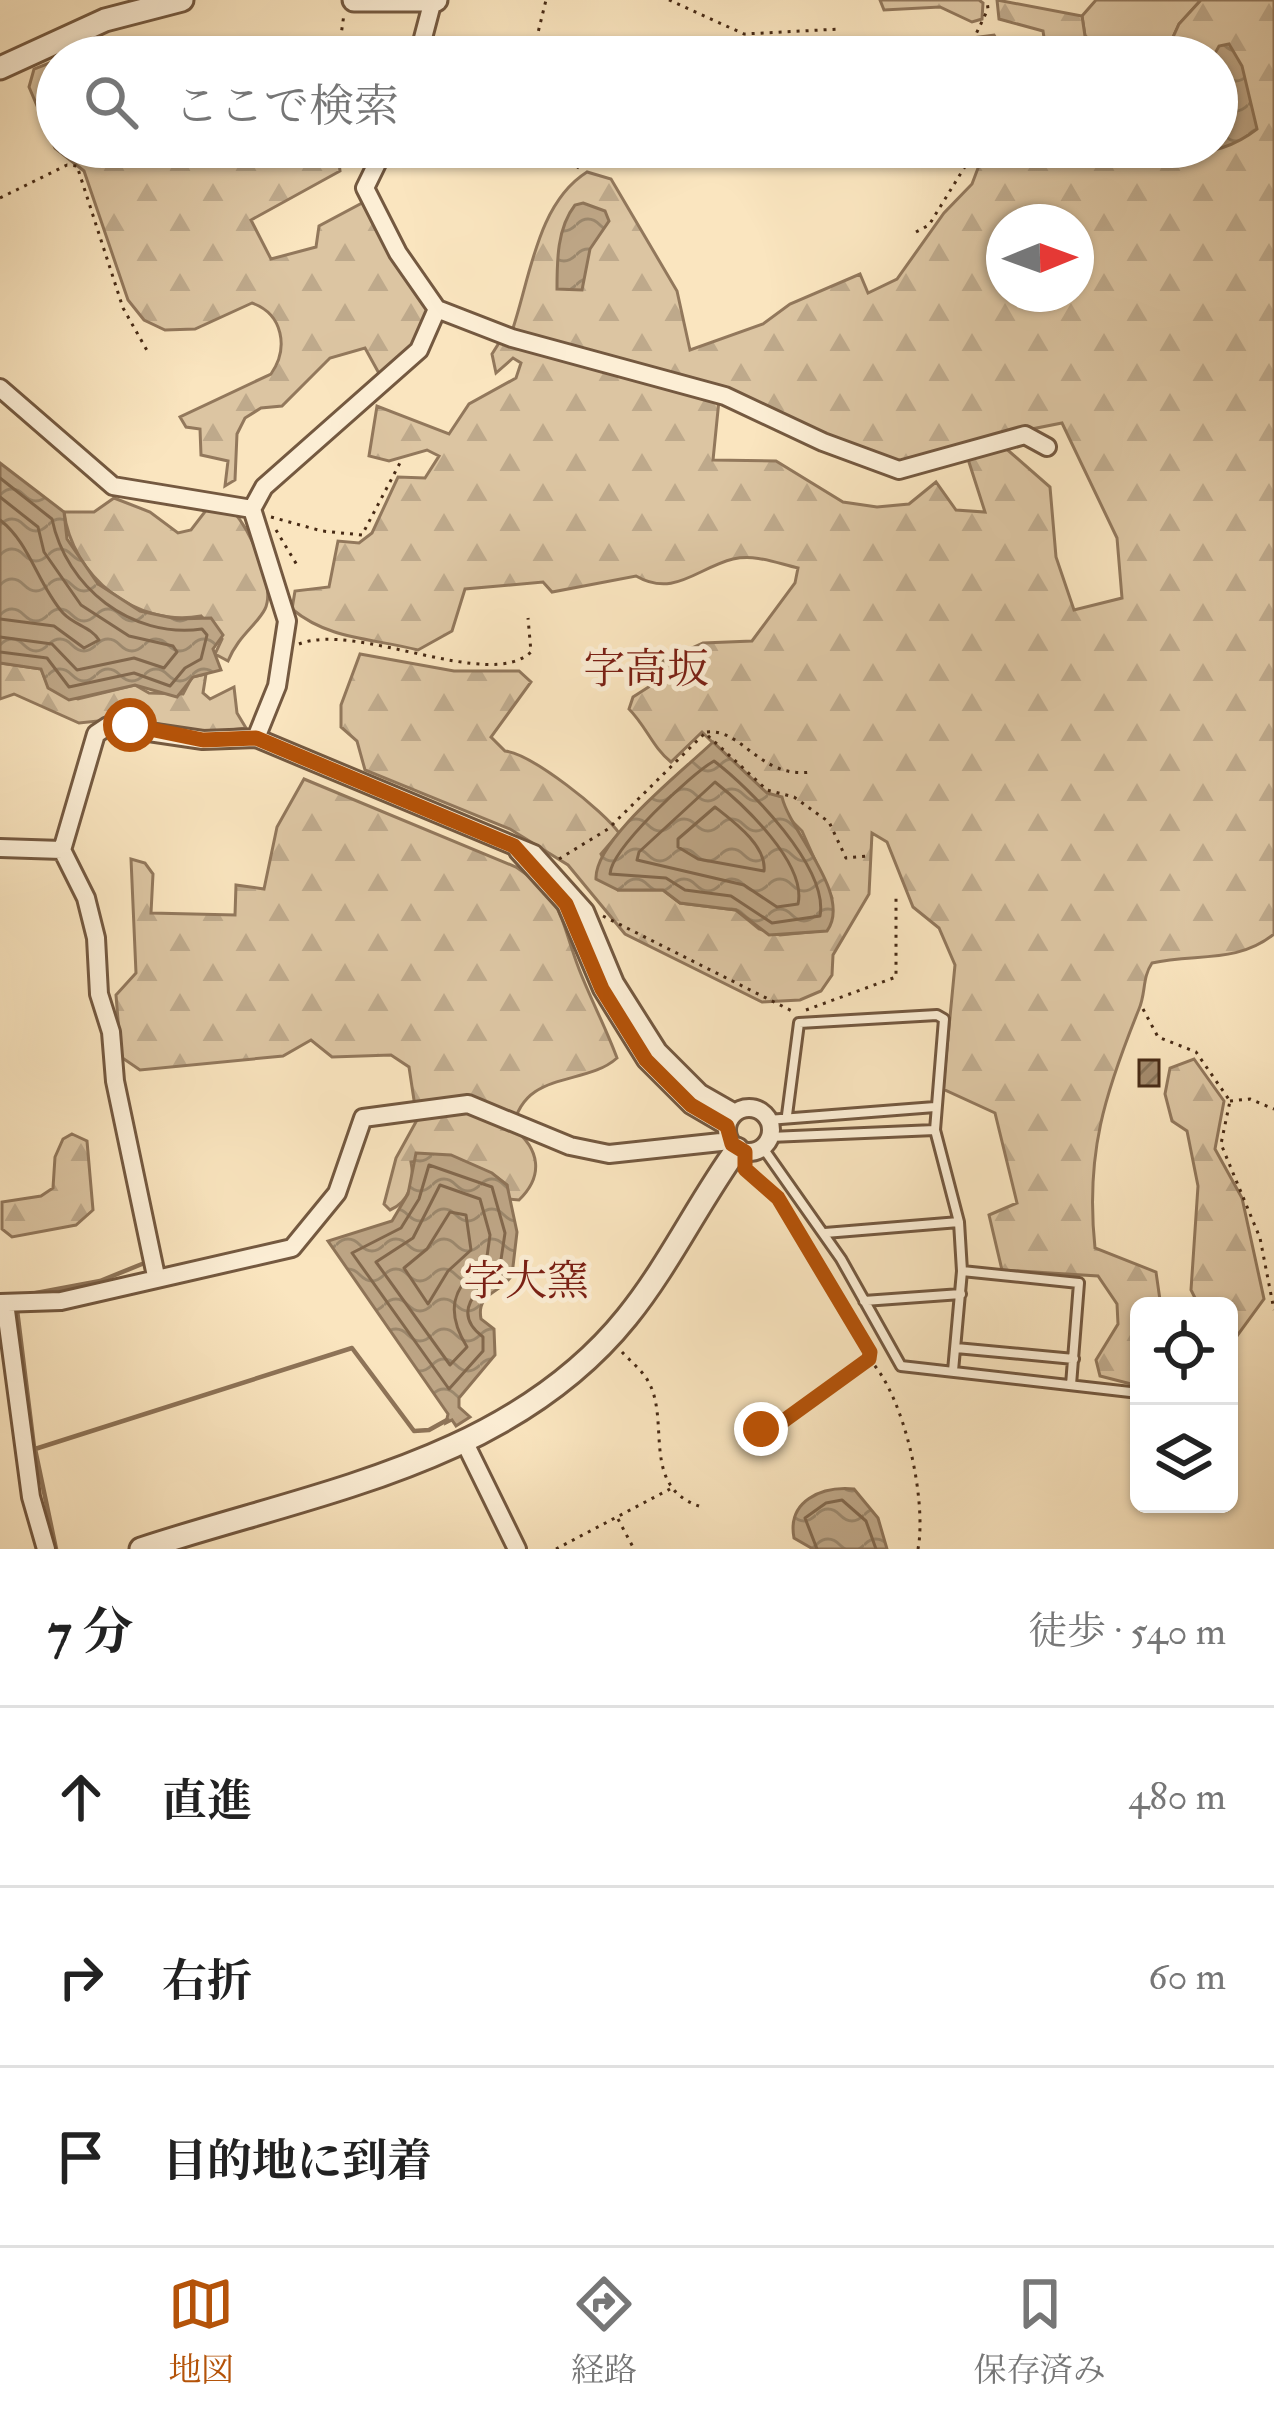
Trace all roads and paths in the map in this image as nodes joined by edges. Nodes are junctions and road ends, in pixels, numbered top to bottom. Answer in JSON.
{"nodes":[{"id":1,"x":182,"y":0,"type":"edge"},
{"id":2,"x":434,"y":0,"type":"edge"},
{"id":3,"x":546,"y":0,"type":"edge"},
{"id":4,"x":669,"y":0,"type":"edge"},
{"id":5,"x":987,"y":0,"type":"edge"},
{"id":6,"x":349,"y":4,"type":"edge"},
{"id":7,"x":840,"y":29,"type":"dead end"},
{"id":8,"x":70,"y":36,"type":"edge"},
{"id":9,"x":345,"y":36,"type":"edge"},
{"id":10,"x":424,"y":36,"type":"edge"},
{"id":11,"x":537,"y":36,"type":"edge"},
{"id":12,"x":975,"y":36,"type":"edge"},
{"id":13,"x":36,"y":52,"type":"edge"},
{"id":14,"x":0,"y":68,"type":"edge"},
{"id":15,"x":61,"y":168,"type":"edge"},
{"id":16,"x":78,"y":168,"type":"edge"},
{"id":17,"x":374,"y":168,"type":"edge"},
{"id":18,"x":963,"y":168,"type":"edge"},
{"id":19,"x":0,"y":198,"type":"edge"},
{"id":20,"x":916,"y":232,"type":"dead end"},
{"id":21,"x":437,"y":309,"type":"junction"},
{"id":22,"x":149,"y":354,"type":"dead end"},
{"id":23,"x":0,"y":388,"type":"edge"},
{"id":24,"x":1047,"y":447,"type":"dead end"},
{"id":25,"x":400,"y":461,"type":"dead end"},
{"id":26,"x":251,"y":509,"type":"junction"},
{"id":27,"x":271,"y":517,"type":"junction"},
{"id":28,"x":297,"y":565,"type":"dead end"},
{"id":29,"x":528,"y":618,"type":"dead end"},
{"id":30,"x":286,"y":648,"type":"junction"},
{"id":31,"x":705,"y":733,"type":"junction"},
{"id":32,"x":256,"y":738,"type":"junction"},
{"id":33,"x":811,"y":772,"type":"dead end"},
{"id":34,"x":514,"y":846,"type":"junction"},
{"id":35,"x":0,"y":848,"type":"edge"},
{"id":36,"x":62,"y":850,"type":"junction"},
{"id":37,"x":868,"y":856,"type":"dead end"},
{"id":38,"x":550,"y":866,"type":"junction"},
{"id":39,"x":896,"y":893,"type":"dead end"},
{"id":40,"x":590,"y":920,"type":"junction"},
{"id":41,"x":592,"y":947,"type":"junction"},
{"id":42,"x":1143,"y":1010,"type":"dead end"},
{"id":43,"x":1230,"y":1101,"type":"junction"},
{"id":44,"x":935,"y":1107,"type":"junction"},
{"id":45,"x":1274,"y":1109,"type":"edge"},
{"id":46,"x":853,"y":1112,"type":"junction"},
{"id":47,"x":788,"y":1115,"type":"junction"},
{"id":48,"x":935,"y":1130,"type":"junction"},
{"id":49,"x":855,"y":1134,"type":"junction"},
{"id":50,"x":747,"y":1136,"type":"junction"},
{"id":51,"x":959,"y":1222,"type":"junction"},
{"id":52,"x":825,"y":1233,"type":"junction"},
{"id":53,"x":962,"y":1271,"type":"junction"},
{"id":54,"x":156,"y":1276,"type":"junction"},
{"id":55,"x":961,"y":1294,"type":"junction"},
{"id":56,"x":864,"y":1301,"type":"junction"},
{"id":57,"x":3,"y":1303,"type":"edge"},
{"id":58,"x":1274,"y":1310,"type":"edge"},
{"id":59,"x":607,"y":1339,"type":"junction"},
{"id":60,"x":956,"y":1348,"type":"junction"},
{"id":61,"x":869,"y":1359,"type":"junction"},
{"id":62,"x":1074,"y":1359,"type":"junction"},
{"id":63,"x":952,"y":1371,"type":"junction"},
{"id":64,"x":1071,"y":1385,"type":"junction"},
{"id":65,"x":1130,"y":1392,"type":"edge"},
{"id":66,"x":756,"y":1427,"type":"dead end"},
{"id":67,"x":465,"y":1443,"type":"junction"},
{"id":68,"x":672,"y":1488,"type":"junction"},
{"id":69,"x":698,"y":1506,"type":"dead end"},
{"id":70,"x":618,"y":1517,"type":"junction"},
{"id":71,"x":169,"y":1545,"type":"edge"},
{"id":72,"x":46,"y":1549,"type":"edge"},
{"id":73,"x":141,"y":1549,"type":"edge"},
{"id":74,"x":517,"y":1549,"type":"edge"},
{"id":75,"x":556,"y":1549,"type":"edge"},
{"id":76,"x":634,"y":1549,"type":"edge"},
{"id":77,"x":918,"y":1549,"type":"edge"}],
"edges":[{"from":1,"to":8,"type":"street"},
{"from":2,"to":6,"type":"street"},
{"from":2,"to":10,"type":"street"},
{"from":3,"to":11,"type":"path"},
{"from":4,"to":7,"type":"path"},
{"from":5,"to":12,"type":"path"},
{"from":6,"to":9,"type":"path"},
{"from":13,"to":14,"type":"street"},
{"from":15,"to":19,"type":"path"},
{"from":16,"to":22,"type":"path"},
{"from":17,"to":21,"type":"street"},
{"from":18,"to":20,"type":"path"},
{"from":21,"to":24,"type":"street"},
{"from":21,"to":26,"type":"street"},
{"from":23,"to":26,"type":"street"},
{"from":25,"to":27,"type":"path"},
{"from":26,"to":27,"type":"path"},
{"from":26,"to":30,"type":"street"},
{"from":27,"to":28,"type":"path"},
{"from":29,"to":30,"type":"path"},
{"from":30,"to":32,"type":"street"},
{"from":31,"to":33,"type":"path"},
{"from":31,"to":37,"type":"path"},
{"from":31,"to":38,"type":"path"},
{"from":32,"to":34,"type":"street"},
{"from":32,"to":36,"type":"street"},
{"from":34,"to":38,"type":"street"},
{"from":34,"to":41,"type":"street"},
{"from":35,"to":36,"type":"street"},
{"from":36,"to":54,"type":"street"},
{"from":38,"to":40,"type":"street"},
{"from":39,"to":40,"type":"path"},
{"from":40,"to":41,"type":"street"},
{"from":41,"to":50,"type":"street"},
{"from":42,"to":43,"type":"path"},
{"from":43,"to":45,"type":"path"},
{"from":43,"to":58,"type":"path"},
{"from":44,"to":46,"type":"lane"},
{"from":44,"to":47,"type":"lane"},
{"from":44,"to":48,"type":"lane"},
{"from":46,"to":47,"type":"lane"},
{"from":46,"to":49,"type":"lane"},
{"from":47,"to":50,"type":"lane"},
{"from":48,"to":49,"type":"lane"},
{"from":48,"to":51,"type":"lane"},
{"from":49,"to":50,"type":"lane"},
{"from":50,"to":52,"type":"lane"},
{"from":50,"to":54,"type":"street"},
{"from":50,"to":59,"type":"street"},
{"from":50,"to":61,"type":"path"},
{"from":51,"to":52,"type":"lane"},
{"from":51,"to":53,"type":"lane"},
{"from":52,"to":56,"type":"lane"},
{"from":53,"to":55,"type":"lane"},
{"from":53,"to":62,"type":"lane"},
{"from":54,"to":57,"type":"street"},
{"from":55,"to":56,"type":"lane"},
{"from":55,"to":60,"type":"lane"},
{"from":56,"to":63,"type":"lane"},
{"from":57,"to":72,"type":"street"},
{"from":59,"to":67,"type":"street"},
{"from":59,"to":68,"type":"path"},
{"from":60,"to":62,"type":"lane"},
{"from":60,"to":63,"type":"lane"},
{"from":61,"to":66,"type":"path"},
{"from":61,"to":77,"type":"path"},
{"from":62,"to":64,"type":"lane"},
{"from":63,"to":64,"type":"lane"},
{"from":64,"to":65,"type":"lane"},
{"from":67,"to":71,"type":"street"},
{"from":67,"to":74,"type":"street"},
{"from":68,"to":69,"type":"path"},
{"from":68,"to":70,"type":"path"},
{"from":70,"to":75,"type":"path"},
{"from":70,"to":76,"type":"path"},
{"from":71,"to":73,"type":"street"}]}
